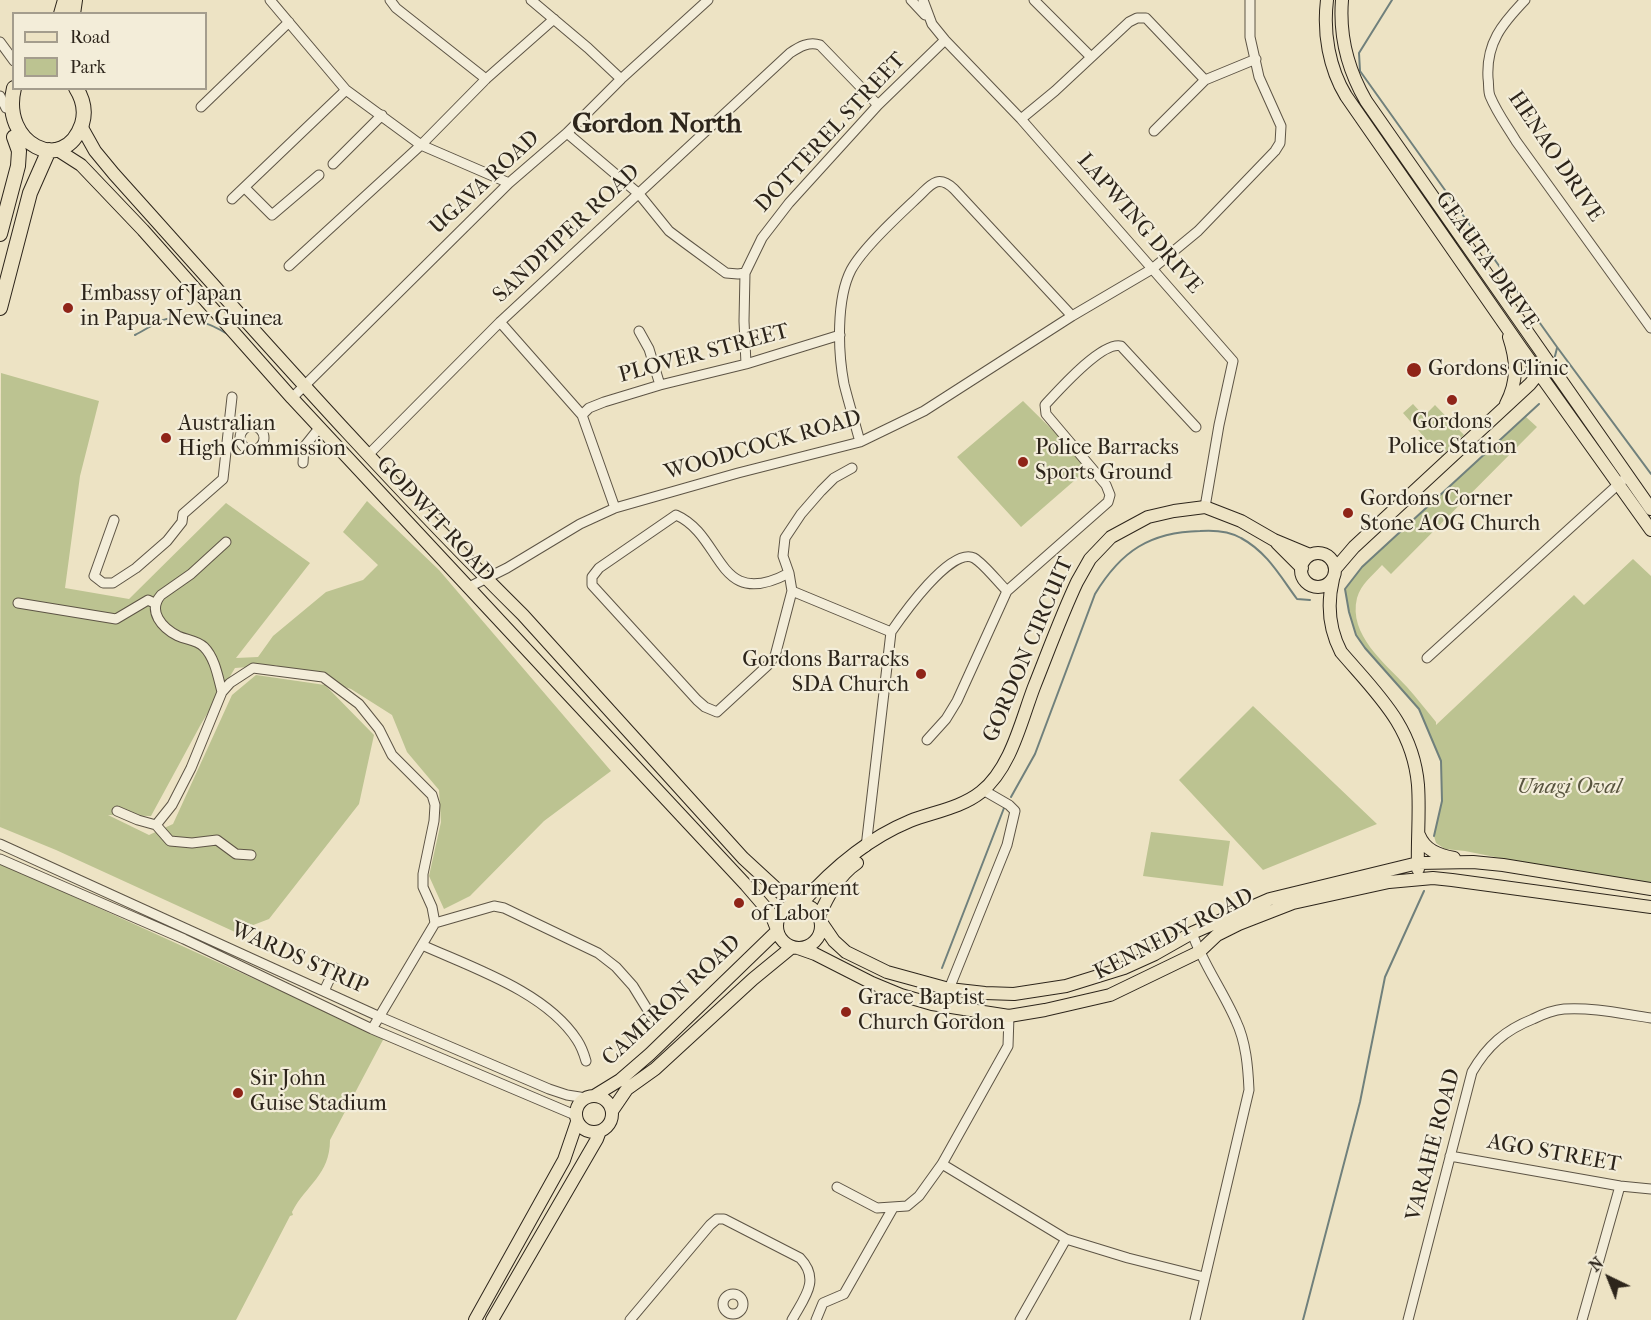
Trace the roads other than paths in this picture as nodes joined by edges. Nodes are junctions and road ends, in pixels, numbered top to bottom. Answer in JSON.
{"nodes":[{"id":1,"x":270,"y":0,"type":"edge"},
{"id":2,"x":390,"y":0,"type":"edge"},
{"id":3,"x":531,"y":0,"type":"edge"},
{"id":4,"x":708,"y":0,"type":"edge"},
{"id":5,"x":911,"y":0,"type":"edge"},
{"id":6,"x":923,"y":0,"type":"edge"},
{"id":7,"x":1034,"y":0,"type":"edge"},
{"id":8,"x":1250,"y":0,"type":"edge"},
{"id":9,"x":1327,"y":0,"type":"edge"},
{"id":10,"x":1342,"y":0,"type":"edge"},
{"id":11,"x":1525,"y":0,"type":"edge"},
{"id":12,"x":554,"y":19,"type":"junction"},
{"id":13,"x":289,"y":22,"type":"junction"},
{"id":14,"x":932,"y":24,"type":"junction"},
{"id":15,"x":945,"y":40,"type":"junction"},
{"id":16,"x":0,"y":42,"type":"edge"},
{"id":17,"x":1090,"y":56,"type":"junction"},
{"id":18,"x":12,"y":58,"type":"edge"},
{"id":19,"x":1256,"y":59,"type":"junction"},
{"id":20,"x":486,"y":79,"type":"junction"},
{"id":21,"x":621,"y":79,"type":"junction"},
{"id":22,"x":1205,"y":80,"type":"junction"},
{"id":23,"x":13,"y":90,"type":"edge"},
{"id":24,"x":77,"y":90,"type":"edge"},
{"id":25,"x":346,"y":90,"type":"junction"},
{"id":26,"x":3,"y":102,"type":"edge"},
{"id":27,"x":878,"y":105,"type":"junction"},
{"id":28,"x":201,"y":108,"type":"dead end"},
{"id":29,"x":382,"y":115,"type":"junction"},
{"id":30,"x":1021,"y":119,"type":"junction"},
{"id":31,"x":81,"y":126,"type":"junction"},
{"id":32,"x":1154,"y":131,"type":"dead end"},
{"id":33,"x":567,"y":132,"type":"junction"},
{"id":34,"x":12,"y":133,"type":"junction"},
{"id":35,"x":421,"y":145,"type":"junction"},
{"id":36,"x":53,"y":150,"type":"junction"},
{"id":37,"x":333,"y":164,"type":"dead end"},
{"id":38,"x":319,"y":175,"type":"dead end"},
{"id":39,"x":509,"y":183,"type":"junction"},
{"id":40,"x":245,"y":188,"type":"junction"},
{"id":41,"x":639,"y":194,"type":"junction"},
{"id":42,"x":232,"y":199,"type":"dead end"},
{"id":43,"x":0,"y":234,"type":"edge"},
{"id":44,"x":288,"y":266,"type":"dead end"},
{"id":45,"x":1152,"y":269,"type":"junction"},
{"id":46,"x":746,"y":273,"type":"junction"},
{"id":47,"x":0,"y":308,"type":"edge"},
{"id":48,"x":1072,"y":316,"type":"junction"},
{"id":49,"x":500,"y":322,"type":"junction"},
{"id":50,"x":1506,"y":326,"type":"junction"},
{"id":51,"x":1651,"y":328,"type":"edge"},
{"id":52,"x":639,"y":331,"type":"dead end"},
{"id":53,"x":840,"y":336,"type":"junction"},
{"id":54,"x":746,"y":364,"type":"junction"},
{"id":55,"x":1544,"y":368,"type":"junction"},
{"id":56,"x":1530,"y":384,"type":"junction"},
{"id":57,"x":660,"y":385,"type":"junction"},
{"id":58,"x":305,"y":386,"type":"junction"},
{"id":59,"x":1551,"y":387,"type":"junction"},
{"id":60,"x":232,"y":397,"type":"dead end"},
{"id":61,"x":292,"y":398,"type":"junction"},
{"id":62,"x":1502,"y":411,"type":"junction"},
{"id":63,"x":582,"y":415,"type":"junction"},
{"id":64,"x":320,"y":427,"type":"junction"},
{"id":65,"x":1196,"y":427,"type":"dead end"},
{"id":66,"x":229,"y":434,"type":"junction"},
{"id":67,"x":241,"y":434,"type":"junction"},
{"id":68,"x":860,"y":442,"type":"junction"},
{"id":69,"x":247,"y":448,"type":"junction"},
{"id":70,"x":369,"y":454,"type":"junction"},
{"id":71,"x":244,"y":459,"type":"dead end"},
{"id":72,"x":303,"y":463,"type":"dead end"},
{"id":73,"x":852,"y":468,"type":"dead end"},
{"id":74,"x":1622,"y":480,"type":"junction"},
{"id":75,"x":1205,"y":507,"type":"junction"},
{"id":76,"x":615,"y":508,"type":"junction"},
{"id":77,"x":1651,"y":509,"type":"edge"},
{"id":78,"x":114,"y":520,"type":"dead end"},
{"id":79,"x":1651,"y":530,"type":"edge"},
{"id":80,"x":1274,"y":540,"type":"junction"},
{"id":81,"x":226,"y":542,"type":"dead end"},
{"id":82,"x":1354,"y":548,"type":"junction"},
{"id":83,"x":1310,"y":555,"type":"junction"},
{"id":84,"x":1326,"y":555,"type":"junction"},
{"id":85,"x":1302,"y":568,"type":"junction"},
{"id":86,"x":789,"y":573,"type":"junction"},
{"id":87,"x":1334,"y":573,"type":"junction"},
{"id":88,"x":486,"y":579,"type":"junction"},
{"id":89,"x":1312,"y":585,"type":"junction"},
{"id":90,"x":469,"y":587,"type":"junction"},
{"id":91,"x":792,"y":591,"type":"junction"},
{"id":92,"x":1007,"y":591,"type":"junction"},
{"id":93,"x":18,"y":603,"type":"dead end"},
{"id":94,"x":156,"y":604,"type":"junction"},
{"id":95,"x":1330,"y":617,"type":"junction"},
{"id":96,"x":891,"y":632,"type":"junction"},
{"id":97,"x":1427,"y":658,"type":"dead end"},
{"id":98,"x":222,"y":692,"type":"junction"},
{"id":99,"x":927,"y":740,"type":"dead end"},
{"id":100,"x":983,"y":790,"type":"junction"},
{"id":101,"x":117,"y":811,"type":"dead end"},
{"id":102,"x":156,"y":825,"type":"junction"},
{"id":103,"x":1418,"y":832,"type":"junction"},
{"id":104,"x":0,"y":844,"type":"edge"},
{"id":105,"x":866,"y":847,"type":"junction"},
{"id":106,"x":251,"y":855,"type":"dead end"},
{"id":107,"x":0,"y":859,"type":"edge"},
{"id":108,"x":1473,"y":862,"type":"junction"},
{"id":109,"x":1418,"y":863,"type":"junction"},
{"id":110,"x":1379,"y":874,"type":"junction"},
{"id":111,"x":1419,"y":879,"type":"junction"},
{"id":112,"x":1651,"y":889,"type":"edge"},
{"id":113,"x":800,"y":903,"type":"junction"},
{"id":114,"x":1651,"y":907,"type":"edge"},
{"id":115,"x":820,"y":919,"type":"junction"},
{"id":116,"x":435,"y":923,"type":"junction"},
{"id":117,"x":776,"y":929,"type":"junction"},
{"id":118,"x":1192,"y":933,"type":"junction"},
{"id":119,"x":422,"y":945,"type":"junction"},
{"id":120,"x":795,"y":948,"type":"junction"},
{"id":121,"x":1199,"y":952,"type":"junction"},
{"id":122,"x":334,"y":968,"type":"dead end"},
{"id":123,"x":949,"y":989,"type":"junction"},
{"id":124,"x":324,"y":992,"type":"junction"},
{"id":125,"x":649,"y":1012,"type":"dead end"},
{"id":126,"x":378,"y":1016,"type":"junction"},
{"id":127,"x":1009,"y":1016,"type":"junction"},
{"id":128,"x":1651,"y":1018,"type":"edge"},
{"id":129,"x":372,"y":1029,"type":"junction"},
{"id":130,"x":586,"y":1061,"type":"dead end"},
{"id":131,"x":590,"y":1097,"type":"junction"},
{"id":132,"x":612,"y":1111,"type":"junction"},
{"id":133,"x":576,"y":1118,"type":"junction"},
{"id":134,"x":600,"y":1131,"type":"junction"},
{"id":135,"x":1450,"y":1156,"type":"junction"},
{"id":136,"x":942,"y":1164,"type":"junction"},
{"id":137,"x":1620,"y":1186,"type":"junction"},
{"id":138,"x":837,"y":1187,"type":"dead end"},
{"id":139,"x":1651,"y":1189,"type":"edge"},
{"id":140,"x":893,"y":1208,"type":"junction"},
{"id":141,"x":1066,"y":1239,"type":"junction"},
{"id":142,"x":1204,"y":1276,"type":"junction"},
{"id":143,"x":475,"y":1320,"type":"edge"},
{"id":144,"x":492,"y":1320,"type":"edge"},
{"id":145,"x":630,"y":1320,"type":"edge"},
{"id":146,"x":792,"y":1320,"type":"edge"},
{"id":147,"x":816,"y":1320,"type":"edge"},
{"id":148,"x":1020,"y":1320,"type":"edge"},
{"id":149,"x":1195,"y":1320,"type":"edge"},
{"id":150,"x":1407,"y":1320,"type":"edge"},
{"id":151,"x":1582,"y":1320,"type":"edge"}],
"edges":[{"from":1,"to":13,"type":"street"},
{"from":2,"to":20,"type":"street"},
{"from":3,"to":12,"type":"street"},
{"from":4,"to":21,"type":"street","name":"UGAVA ROAD"},
{"from":5,"to":14,"type":"street"},
{"from":6,"to":14,"type":"street","name":"LAPWING DRIVE"},
{"from":7,"to":17,"type":"street"},
{"from":8,"to":19,"type":"street","name":"WOODCOCK ROAD"},
{"from":9,"to":50,"type":"main road","name":"GEAUTA DRIVE"},
{"from":10,"to":55,"type":"main road","name":"GEAUTA DRIVE"},
{"from":11,"to":51,"type":"street","name":"HENAO DRIVE"},
{"from":12,"to":20,"type":"street"},
{"from":12,"to":21,"type":"street"},
{"from":13,"to":25,"type":"street"},
{"from":13,"to":28,"type":"street"},
{"from":14,"to":15,"type":"street","name":"LAPWING DRIVE"},
{"from":15,"to":27,"type":"street","name":"DOTTEREL STREET"},
{"from":15,"to":30,"type":"street","name":"LAPWING DRIVE"},
{"from":16,"to":18,"type":"street"},
{"from":17,"to":22,"type":"street"},
{"from":17,"to":30,"type":"street"},
{"from":19,"to":22,"type":"street"},
{"from":19,"to":45,"type":"street","name":"WOODCOCK ROAD"},
{"from":20,"to":35,"type":"street"},
{"from":21,"to":33,"type":"street","name":"UGAVA ROAD"},
{"from":22,"to":32,"type":"street"},
{"from":23,"to":26,"type":"highway"},
{"from":24,"to":31,"type":"highway"},
{"from":25,"to":29,"type":"street"},
{"from":25,"to":40,"type":"street"},
{"from":26,"to":34,"type":"highway"},
{"from":27,"to":41,"type":"street","name":"SANDPIPER ROAD"},
{"from":27,"to":46,"type":"street","name":"DOTTEREL STREET"},
{"from":29,"to":35,"type":"street"},
{"from":29,"to":37,"type":"street"},
{"from":30,"to":45,"type":"street","name":"LAPWING DRIVE"},
{"from":31,"to":36,"type":"highway"},
{"from":31,"to":58,"type":"main road","name":"GODWIT ROAD"},
{"from":33,"to":39,"type":"street","name":"UGAVA ROAD"},
{"from":33,"to":41,"type":"street"},
{"from":34,"to":36,"type":"highway"},
{"from":34,"to":43,"type":"highway"},
{"from":35,"to":39,"type":"street"},
{"from":35,"to":44,"type":"street"},
{"from":36,"to":47,"type":"highway"},
{"from":36,"to":61,"type":"main road","name":"GODWIT ROAD"},
{"from":38,"to":40,"type":"street"},
{"from":39,"to":58,"type":"street","name":"UGAVA ROAD"},
{"from":40,"to":42,"type":"street"},
{"from":41,"to":46,"type":"street"},
{"from":41,"to":49,"type":"street","name":"SANDPIPER ROAD"},
{"from":45,"to":48,"type":"street","name":"WOODCOCK ROAD"},
{"from":45,"to":75,"type":"street","name":"LAPWING DRIVE"},
{"from":46,"to":54,"type":"street","name":"DOTTEREL STREET"},
{"from":48,"to":53,"type":"street"},
{"from":48,"to":68,"type":"street","name":"WOODCOCK ROAD"},
{"from":49,"to":63,"type":"street"},
{"from":49,"to":70,"type":"street","name":"SANDPIPER ROAD"},
{"from":50,"to":55,"type":"main road","name":"GEAUTA DRIVE"},
{"from":50,"to":62,"type":"main road"},
{"from":52,"to":57,"type":"street"},
{"from":53,"to":54,"type":"street","name":"PLOVER STREET"},
{"from":53,"to":68,"type":"street"},
{"from":54,"to":57,"type":"street","name":"PLOVER STREET"},
{"from":55,"to":56,"type":"main road"},
{"from":55,"to":59,"type":"main road","name":"GEAUTA DRIVE"},
{"from":55,"to":74,"type":"main road","name":"GEAUTA DRIVE"},
{"from":56,"to":59,"type":"main road"},
{"from":56,"to":62,"type":"main road"},
{"from":57,"to":63,"type":"street","name":"PLOVER STREET"},
{"from":58,"to":61,"type":"street","name":"UGAVA ROAD"},
{"from":58,"to":70,"type":"main road","name":"GODWIT ROAD"},
{"from":59,"to":74,"type":"main road","name":"GEAUTA DRIVE"},
{"from":60,"to":66,"type":"street"},
{"from":61,"to":64,"type":"main road","name":"GODWIT ROAD"},
{"from":62,"to":82,"type":"main road"},
{"from":63,"to":76,"type":"street"},
{"from":64,"to":72,"type":"street"},
{"from":64,"to":90,"type":"main road","name":"GODWIT ROAD"},
{"from":65,"to":92,"type":"street"},
{"from":66,"to":67,"type":"street"},
{"from":66,"to":78,"type":"street"},
{"from":67,"to":69,"type":"street"},
{"from":67,"to":69,"type":"street"},
{"from":68,"to":76,"type":"street","name":"WOODCOCK ROAD"},
{"from":69,"to":71,"type":"street"},
{"from":70,"to":88,"type":"main road","name":"GODWIT ROAD"},
{"from":73,"to":86,"type":"street"},
{"from":74,"to":77,"type":"main road","name":"GEAUTA DRIVE"},
{"from":74,"to":79,"type":"main road","name":"GEAUTA DRIVE"},
{"from":74,"to":97,"type":"street"},
{"from":75,"to":80,"type":"main road","name":"GORDON CIRCUIT"},
{"from":75,"to":100,"type":"main road","name":"GORDON CIRCUIT"},
{"from":76,"to":88,"type":"street","name":"WOODCOCK ROAD"},
{"from":80,"to":83,"type":"main road","name":"GORDON CIRCUIT"},
{"from":80,"to":85,"type":"main road","name":"GORDON CIRCUIT"},
{"from":81,"to":94,"type":"street"},
{"from":82,"to":84,"type":"main road"},
{"from":82,"to":87,"type":"main road"},
{"from":83,"to":84,"type":"main road"},
{"from":83,"to":85,"type":"main road"},
{"from":84,"to":87,"type":"main road"},
{"from":85,"to":89,"type":"main road"},
{"from":86,"to":91,"type":"street"},
{"from":86,"to":91,"type":"street"},
{"from":87,"to":89,"type":"main road"},
{"from":87,"to":95,"type":"main road"},
{"from":88,"to":90,"type":"street","name":"WOODCOCK ROAD"},
{"from":88,"to":113,"type":"main road","name":"GODWIT ROAD"},
{"from":89,"to":95,"type":"main road"},
{"from":90,"to":117,"type":"main road","name":"GODWIT ROAD"},
{"from":91,"to":96,"type":"street"},
{"from":92,"to":96,"type":"street"},
{"from":92,"to":99,"type":"street"},
{"from":93,"to":94,"type":"street"},
{"from":94,"to":98,"type":"street"},
{"from":95,"to":103,"type":"main road"},
{"from":96,"to":105,"type":"street"},
{"from":98,"to":102,"type":"street"},
{"from":98,"to":116,"type":"street"},
{"from":100,"to":105,"type":"main road","name":"GORDON CIRCUIT"},
{"from":100,"to":123,"type":"street"},
{"from":101,"to":102,"type":"street"},
{"from":102,"to":106,"type":"street"},
{"from":103,"to":108,"type":"main road"},
{"from":103,"to":109,"type":"main road"},
{"from":103,"to":110,"type":"main road"},
{"from":104,"to":124,"type":"street","name":"WARDS STRIP"},
{"from":105,"to":113,"type":"main road","name":"GORDON CIRCUIT"},
{"from":105,"to":115,"type":"main road","name":"GORDON CIRCUIT"},
{"from":107,"to":129,"type":"street","name":"WARDS STRIP"},
{"from":108,"to":109,"type":"main road","name":"KENNEDY ROAD"},
{"from":108,"to":112,"type":"main road","name":"KENNEDY ROAD"},
{"from":109,"to":110,"type":"main road","name":"KENNEDY ROAD"},
{"from":109,"to":111,"type":"main road"},
{"from":110,"to":118,"type":"main road","name":"KENNEDY ROAD"},
{"from":111,"to":114,"type":"main road","name":"KENNEDY ROAD"},
{"from":111,"to":121,"type":"main road","name":"KENNEDY ROAD"},
{"from":113,"to":115,"type":"main road"},
{"from":113,"to":117,"type":"main road"},
{"from":115,"to":120,"type":"main road"},
{"from":115,"to":123,"type":"main road","name":"KENNEDY ROAD"},
{"from":116,"to":119,"type":"street"},
{"from":116,"to":125,"type":"street"},
{"from":117,"to":120,"type":"main road"},
{"from":117,"to":131,"type":"main road","name":"CAMERON ROAD"},
{"from":118,"to":121,"type":"street"},
{"from":118,"to":123,"type":"main road","name":"KENNEDY ROAD"},
{"from":119,"to":126,"type":"street"},
{"from":119,"to":130,"type":"street"},
{"from":120,"to":127,"type":"main road","name":"KENNEDY ROAD"},
{"from":120,"to":132,"type":"main road","name":"CAMERON ROAD"},
{"from":121,"to":127,"type":"main road","name":"KENNEDY ROAD"},
{"from":121,"to":142,"type":"street"},
{"from":122,"to":124,"type":"street"},
{"from":124,"to":126,"type":"street","name":"WARDS STRIP"},
{"from":126,"to":129,"type":"street"},
{"from":126,"to":131,"type":"street","name":"WARDS STRIP"},
{"from":127,"to":136,"type":"street"},
{"from":128,"to":135,"type":"street","name":"VARAHE ROAD"},
{"from":129,"to":133,"type":"street","name":"WARDS STRIP"},
{"from":131,"to":132,"type":"main road"},
{"from":131,"to":133,"type":"main road"},
{"from":132,"to":134,"type":"main road"},
{"from":133,"to":134,"type":"main road"},
{"from":133,"to":143,"type":"main road"},
{"from":134,"to":144,"type":"main road"},
{"from":135,"to":137,"type":"street","name":"AGO STREET"},
{"from":135,"to":150,"type":"street","name":"VARAHE ROAD"},
{"from":136,"to":140,"type":"street"},
{"from":136,"to":141,"type":"street"},
{"from":137,"to":139,"type":"street","name":"AGO STREET"},
{"from":137,"to":151,"type":"street"},
{"from":138,"to":140,"type":"street"},
{"from":140,"to":147,"type":"street"},
{"from":141,"to":142,"type":"street"},
{"from":141,"to":148,"type":"street"},
{"from":142,"to":149,"type":"street"},
{"from":145,"to":146,"type":"street"}]}
